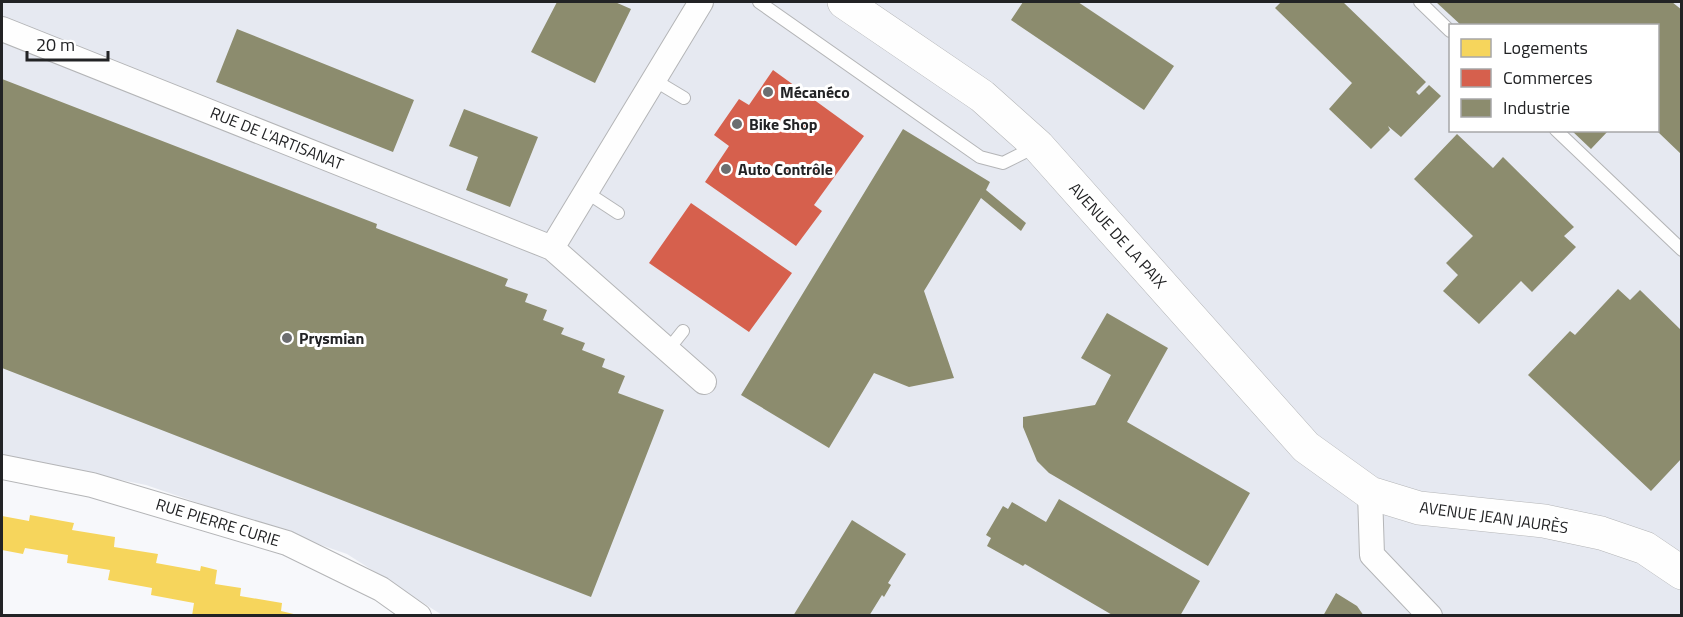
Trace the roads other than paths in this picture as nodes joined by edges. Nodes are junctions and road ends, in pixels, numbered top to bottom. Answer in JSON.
{"nodes":[{"id":1,"x":701,"y":2,"type":"edge"},
{"id":2,"x":759,"y":2,"type":"edge"},
{"id":3,"x":844,"y":2,"type":"edge"},
{"id":4,"x":1420,"y":2,"type":"edge"},
{"id":5,"x":2,"y":29,"type":"edge"},
{"id":6,"x":1449,"y":30,"type":"edge"},
{"id":7,"x":654,"y":80,"type":"junction"},
{"id":8,"x":684,"y":98,"type":"dead end"},
{"id":9,"x":1558,"y":132,"type":"edge"},
{"id":10,"x":1038,"y":146,"type":"junction"},
{"id":11,"x":586,"y":192,"type":"junction"},
{"id":12,"x":618,"y":213,"type":"dead end"},
{"id":13,"x":552,"y":248,"type":"junction"},
{"id":14,"x":1682,"y":250,"type":"edge"},
{"id":15,"x":683,"y":332,"type":"dead end"},
{"id":16,"x":667,"y":351,"type":"junction"},
{"id":17,"x":704,"y":382,"type":"dead end"},
{"id":18,"x":2,"y":466,"type":"edge"},
{"id":19,"x":1370,"y":493,"type":"junction"},
{"id":20,"x":1682,"y":573,"type":"edge"},
{"id":21,"x":419,"y":615,"type":"edge"},
{"id":22,"x":1430,"y":615,"type":"edge"}],
"edges":[{"from":1,"to":7,"type":"street"},
{"from":2,"to":10,"type":"lane"},
{"from":3,"to":10,"type":"main road","name":"AVENUE DE LA PAIX"},
{"from":4,"to":6,"type":"lane"},
{"from":5,"to":13,"type":"street","name":"RUE DE L'ARTISANAT"},
{"from":7,"to":8,"type":"lane"},
{"from":7,"to":11,"type":"street"},
{"from":9,"to":14,"type":"lane"},
{"from":10,"to":19,"type":"main road","name":"AVENUE DE LA PAIX"},
{"from":11,"to":12,"type":"lane"},
{"from":11,"to":13,"type":"street"},
{"from":13,"to":16,"type":"street","name":"RUE DE L'ARTISANAT"},
{"from":15,"to":16,"type":"lane"},
{"from":16,"to":17,"type":"street","name":"RUE DE L'ARTISANAT"},
{"from":18,"to":21,"type":"street","name":"RUE PIERRE CURIE"},
{"from":19,"to":20,"type":"main road","name":"AVENUE JEAN JAURÈS"},
{"from":19,"to":22,"type":"street"}]}
